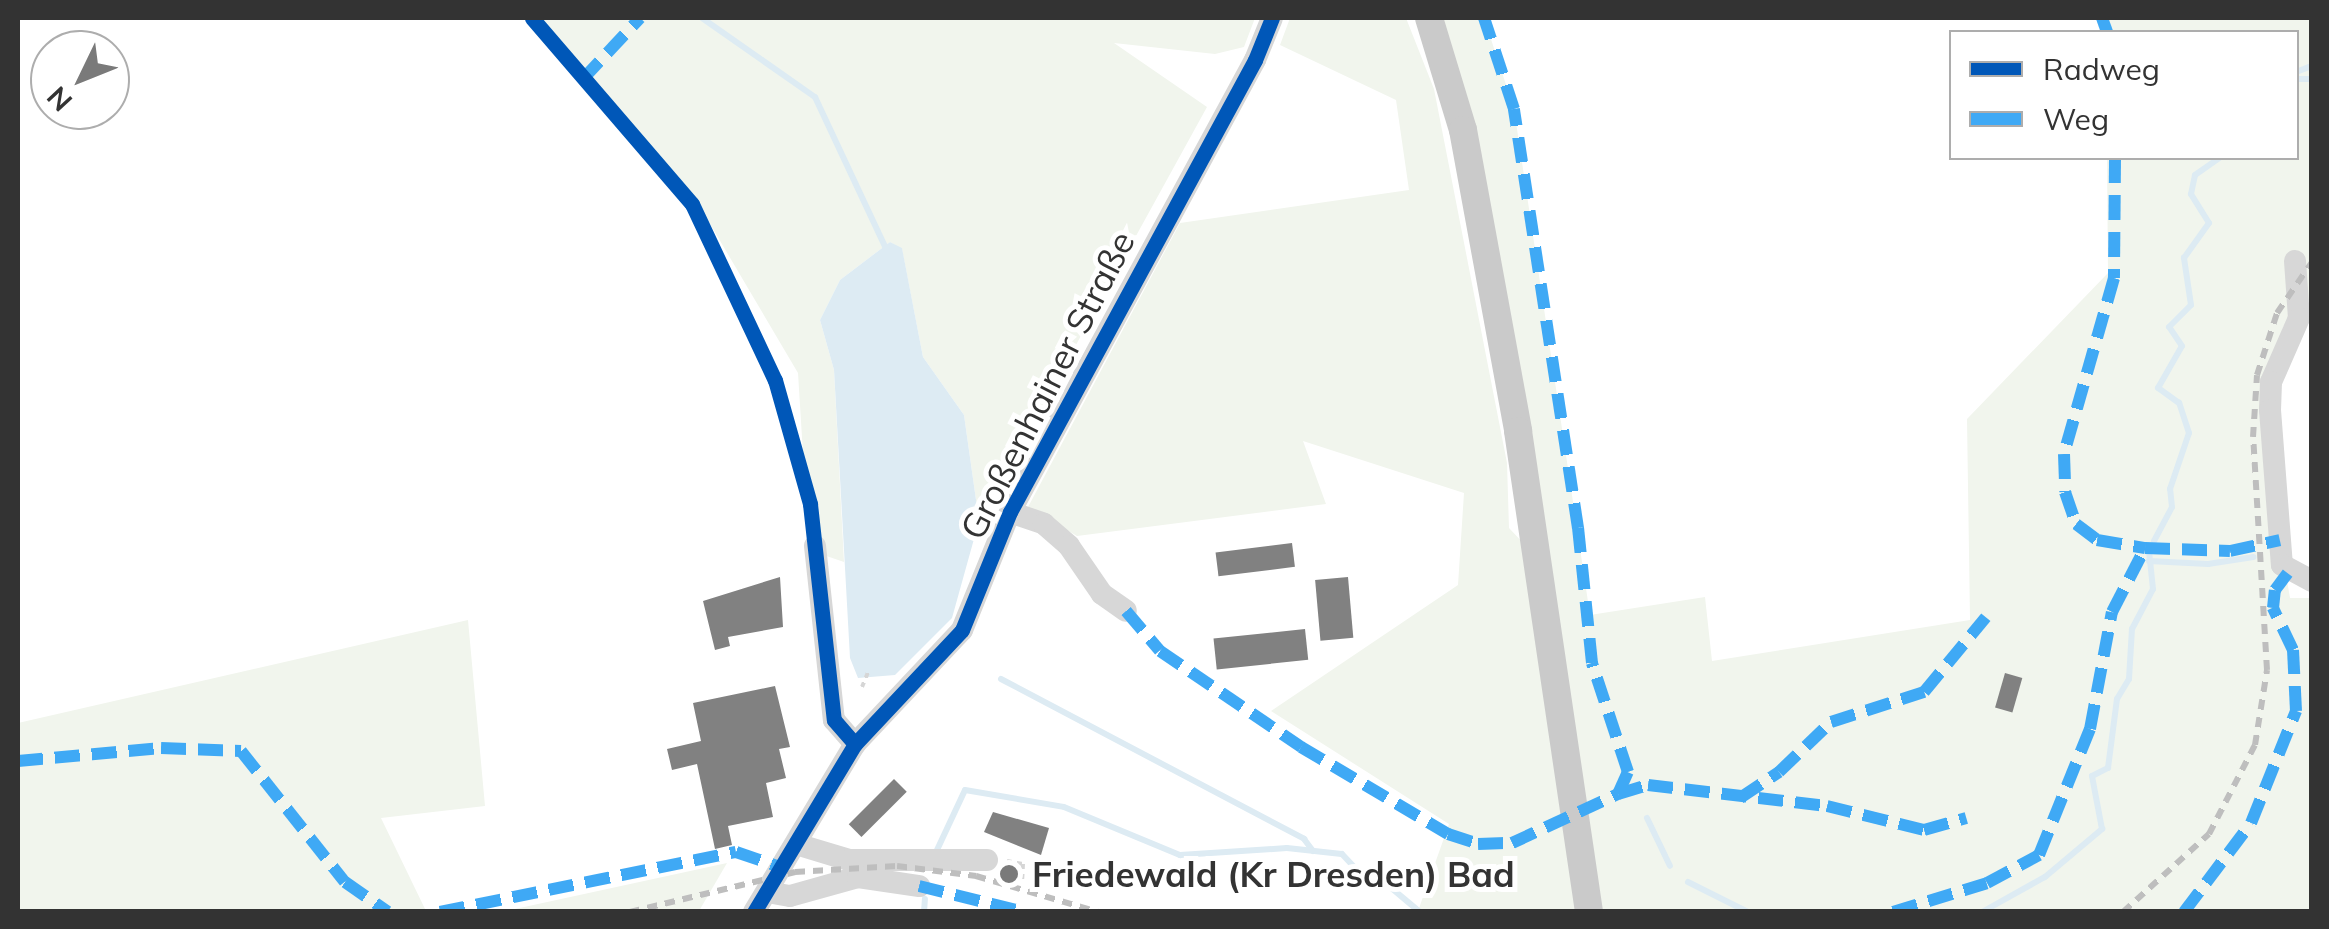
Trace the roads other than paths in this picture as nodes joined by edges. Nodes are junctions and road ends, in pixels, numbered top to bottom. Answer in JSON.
{"nodes":[{"id":1,"x":1272,"y":18,"type":"edge"},
{"id":2,"x":1428,"y":18,"type":"edge"},
{"id":3,"x":2296,"y":261,"type":"dead end"},
{"id":4,"x":1010,"y":512,"type":"junction"},
{"id":5,"x":815,"y":546,"type":"dead end"},
{"id":6,"x":2312,"y":581,"type":"edge"},
{"id":7,"x":1126,"y":611,"type":"dead end"},
{"id":8,"x":856,"y":744,"type":"junction"},
{"id":9,"x":796,"y":844,"type":"junction"},
{"id":10,"x":987,"y":860,"type":"road end"},
{"id":11,"x":919,"y":886,"type":"dead end"},
{"id":12,"x":760,"y":902,"type":"edge"},
{"id":13,"x":1588,"y":912,"type":"edge"}],
"edges":[{"from":1,"to":4,"type":"street","name":"Großenhainer Straße"},
{"from":2,"to":13,"type":"main road"},
{"from":3,"to":6,"type":"street"},
{"from":4,"to":7,"type":"street"},
{"from":4,"to":8,"type":"street","name":"Großenhainer Straße"},
{"from":5,"to":8,"type":"street"},
{"from":8,"to":9,"type":"street","name":"Großenhainer Straße"},
{"from":9,"to":10,"type":"street"},
{"from":9,"to":12,"type":"street","name":"Großenhainer Straße"},
{"from":11,"to":12,"type":"street"}]}
